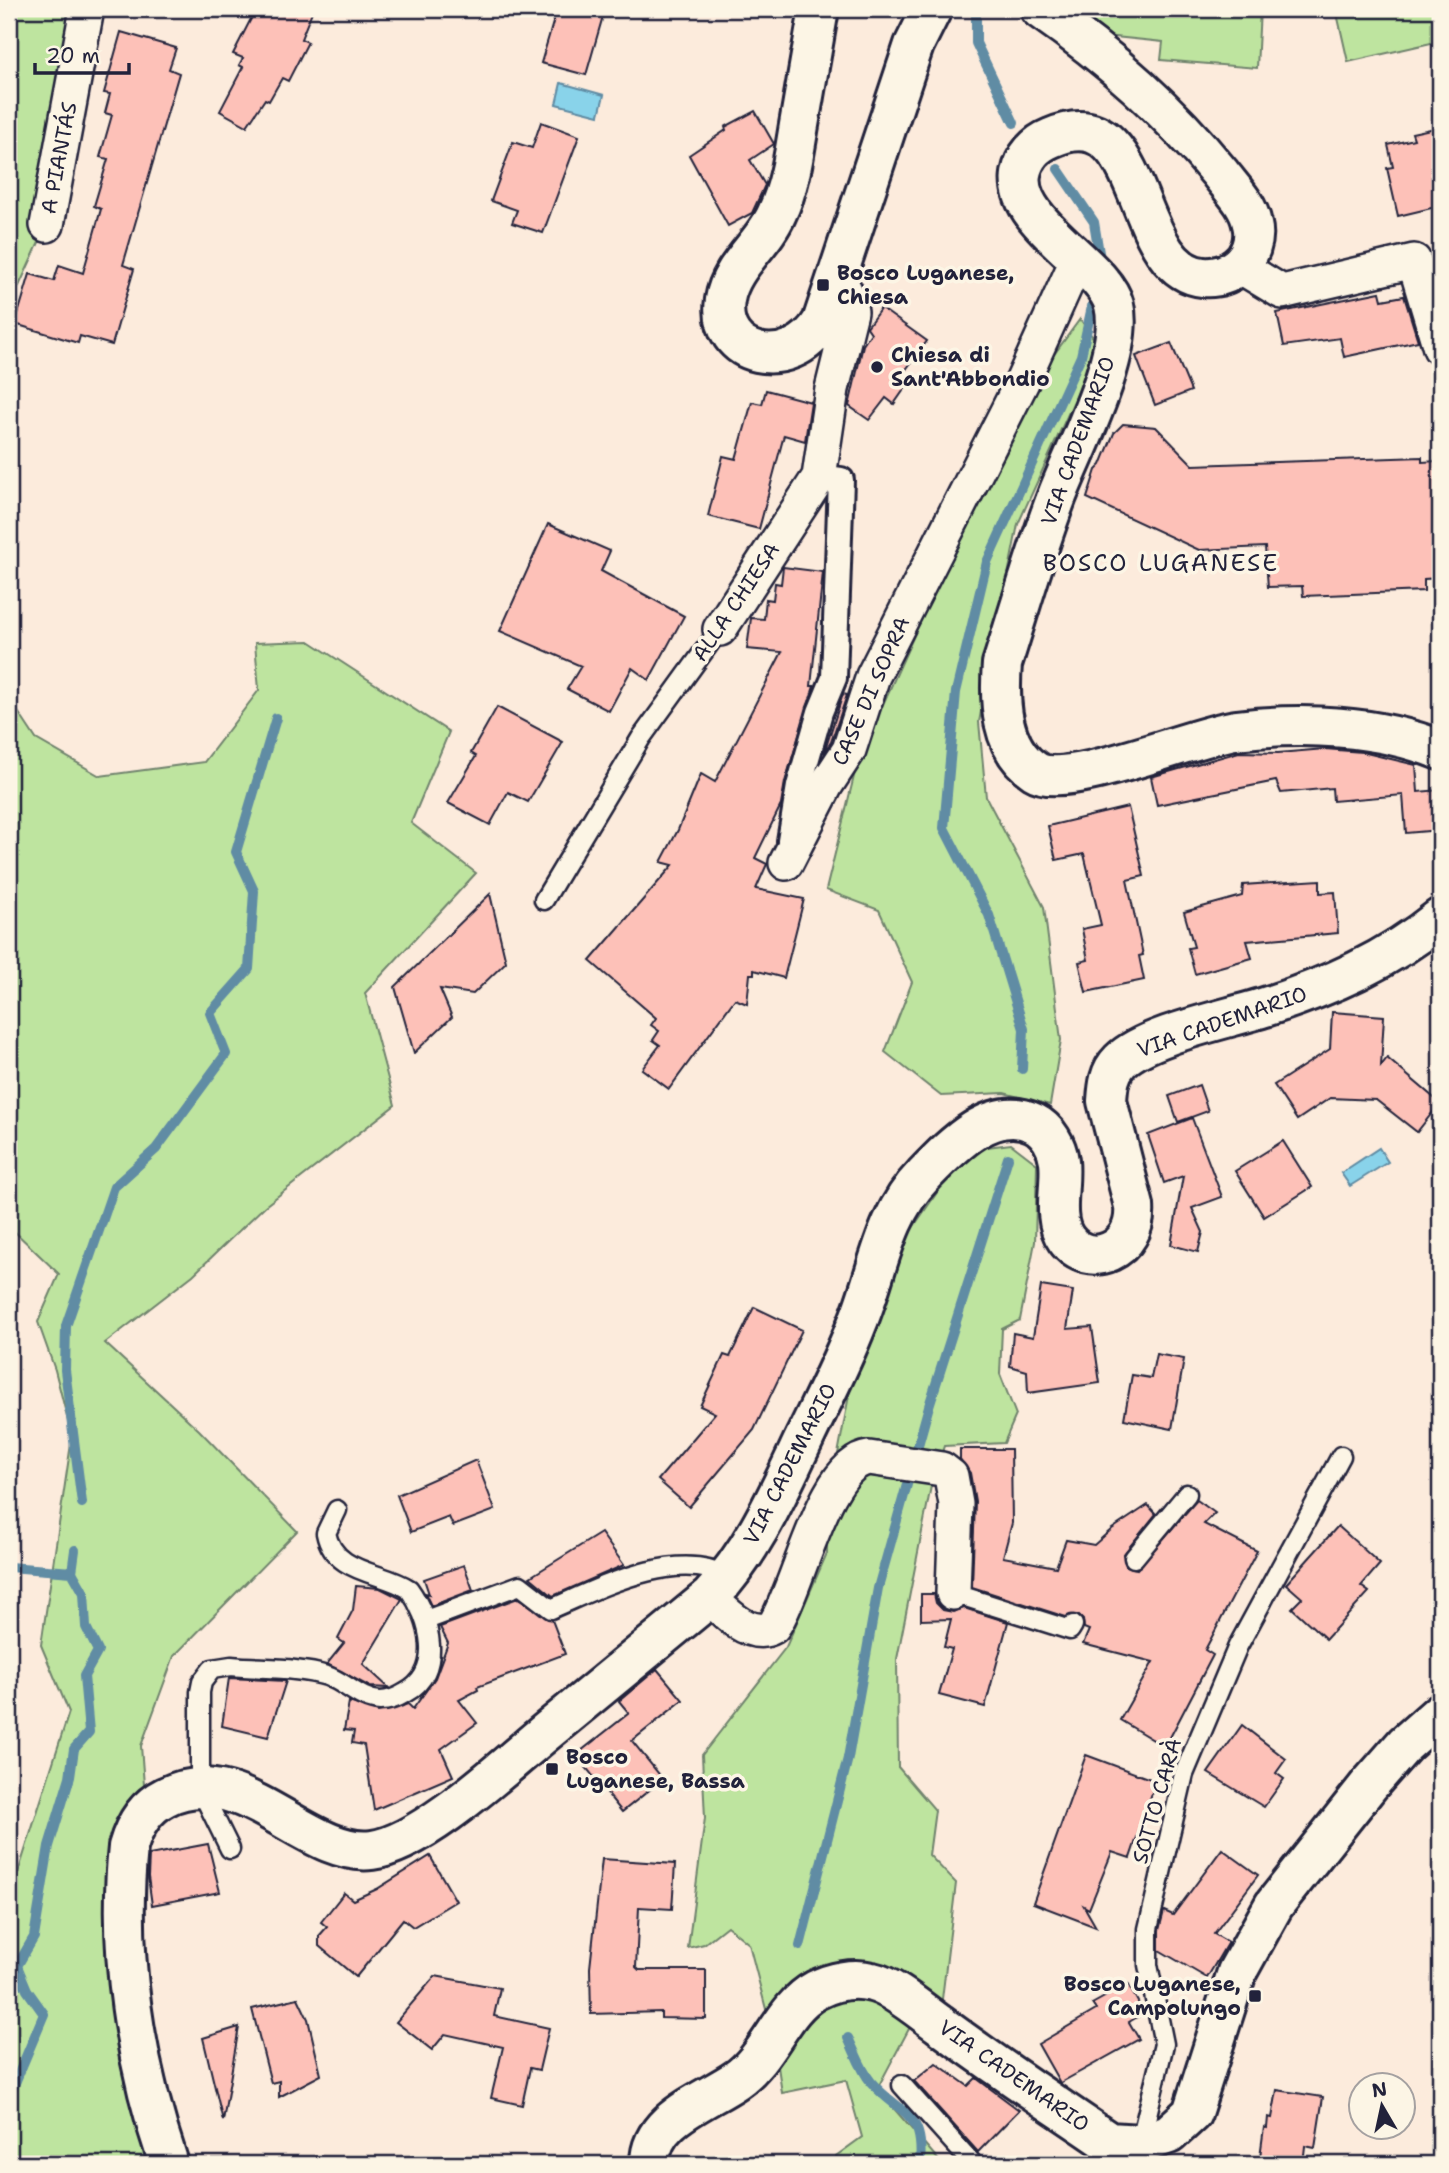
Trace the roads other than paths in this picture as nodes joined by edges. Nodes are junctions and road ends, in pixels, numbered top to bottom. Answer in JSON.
{"nodes":[{"id":1,"x":87,"y":9,"type":"edge"},
{"id":2,"x":819,"y":9,"type":"edge"},
{"id":3,"x":932,"y":9,"type":"edge"},
{"id":4,"x":1040,"y":9,"type":"edge"},
{"id":5,"x":47,"y":225,"type":"dead end"},
{"id":6,"x":1239,"y":266,"type":"junction"},
{"id":7,"x":1088,"y":271,"type":"junction"},
{"id":8,"x":839,"y":278,"type":"junction"},
{"id":9,"x":1440,"y":348,"type":"edge"},
{"id":10,"x":819,"y":477,"type":"junction"},
{"id":11,"x":720,"y":629,"type":"joint"},
{"id":12,"x":1437,"y":744,"type":"edge"},
{"id":13,"x":786,"y":863,"type":"joint"},
{"id":14,"x":544,"y":900,"type":"dead end"},
{"id":15,"x":1440,"y":918,"type":"edge"},
{"id":16,"x":1341,"y":1456,"type":"dead end"},
{"id":17,"x":1187,"y":1494,"type":"dead end"},
{"id":18,"x":337,"y":1510,"type":"dead end"},
{"id":19,"x":1134,"y":1558,"type":"dead end"},
{"id":20,"x":719,"y":1587,"type":"junction"},
{"id":21,"x":953,"y":1593,"type":"joint"},
{"id":22,"x":426,"y":1620,"type":"junction"},
{"id":23,"x":1073,"y":1625,"type":"dead end"},
{"id":24,"x":1440,"y":1713,"type":"edge"},
{"id":25,"x":200,"y":1788,"type":"junction"},
{"id":26,"x":230,"y":1849,"type":"dead end"},
{"id":27,"x":902,"y":2085,"type":"dead end"},
{"id":28,"x":1129,"y":2154,"type":"edge"},
{"id":29,"x":169,"y":2164,"type":"edge"},
{"id":30,"x":650,"y":2164,"type":"edge"},
{"id":31,"x":973,"y":2164,"type":"edge"}],
"edges":[{"from":1,"to":5,"type":"street","name":"A PIANTÁS"},
{"from":2,"to":8,"type":"street"},
{"from":3,"to":8,"type":"street"},
{"from":4,"to":6,"type":"street"},
{"from":6,"to":7,"type":"street","name":"VIA CADEMARIO"},
{"from":6,"to":9,"type":"street"},
{"from":7,"to":12,"type":"street","name":"VIA CADEMARIO"},
{"from":7,"to":13,"type":"street","name":"CASE DI SOPRA"},
{"from":8,"to":10,"type":"street","name":"ALLA CHIESA"},
{"from":10,"to":11,"type":"street","name":"ALLA CHIESA"},
{"from":10,"to":13,"type":"street","name":"CASE DI SOPRA"},
{"from":11,"to":14,"type":"lane","name":"ALLA CHIESA"},
{"from":15,"to":20,"type":"street","name":"VIA CADEMARIO"},
{"from":16,"to":28,"type":"lane","name":"SOTTO CARÀ"},
{"from":17,"to":19,"type":"lane"},
{"from":18,"to":22,"type":"lane"},
{"from":20,"to":21,"type":"street"},
{"from":20,"to":22,"type":"lane"},
{"from":20,"to":25,"type":"street","name":"VIA CADEMARIO"},
{"from":21,"to":23,"type":"lane"},
{"from":22,"to":25,"type":"lane"},
{"from":24,"to":28,"type":"street","name":"VIA CADEMARIO"},
{"from":25,"to":26,"type":"lane"},
{"from":25,"to":29,"type":"street","name":"VIA CADEMARIO"},
{"from":27,"to":31,"type":"lane"},
{"from":28,"to":30,"type":"street","name":"VIA CADEMARIO"}]}
